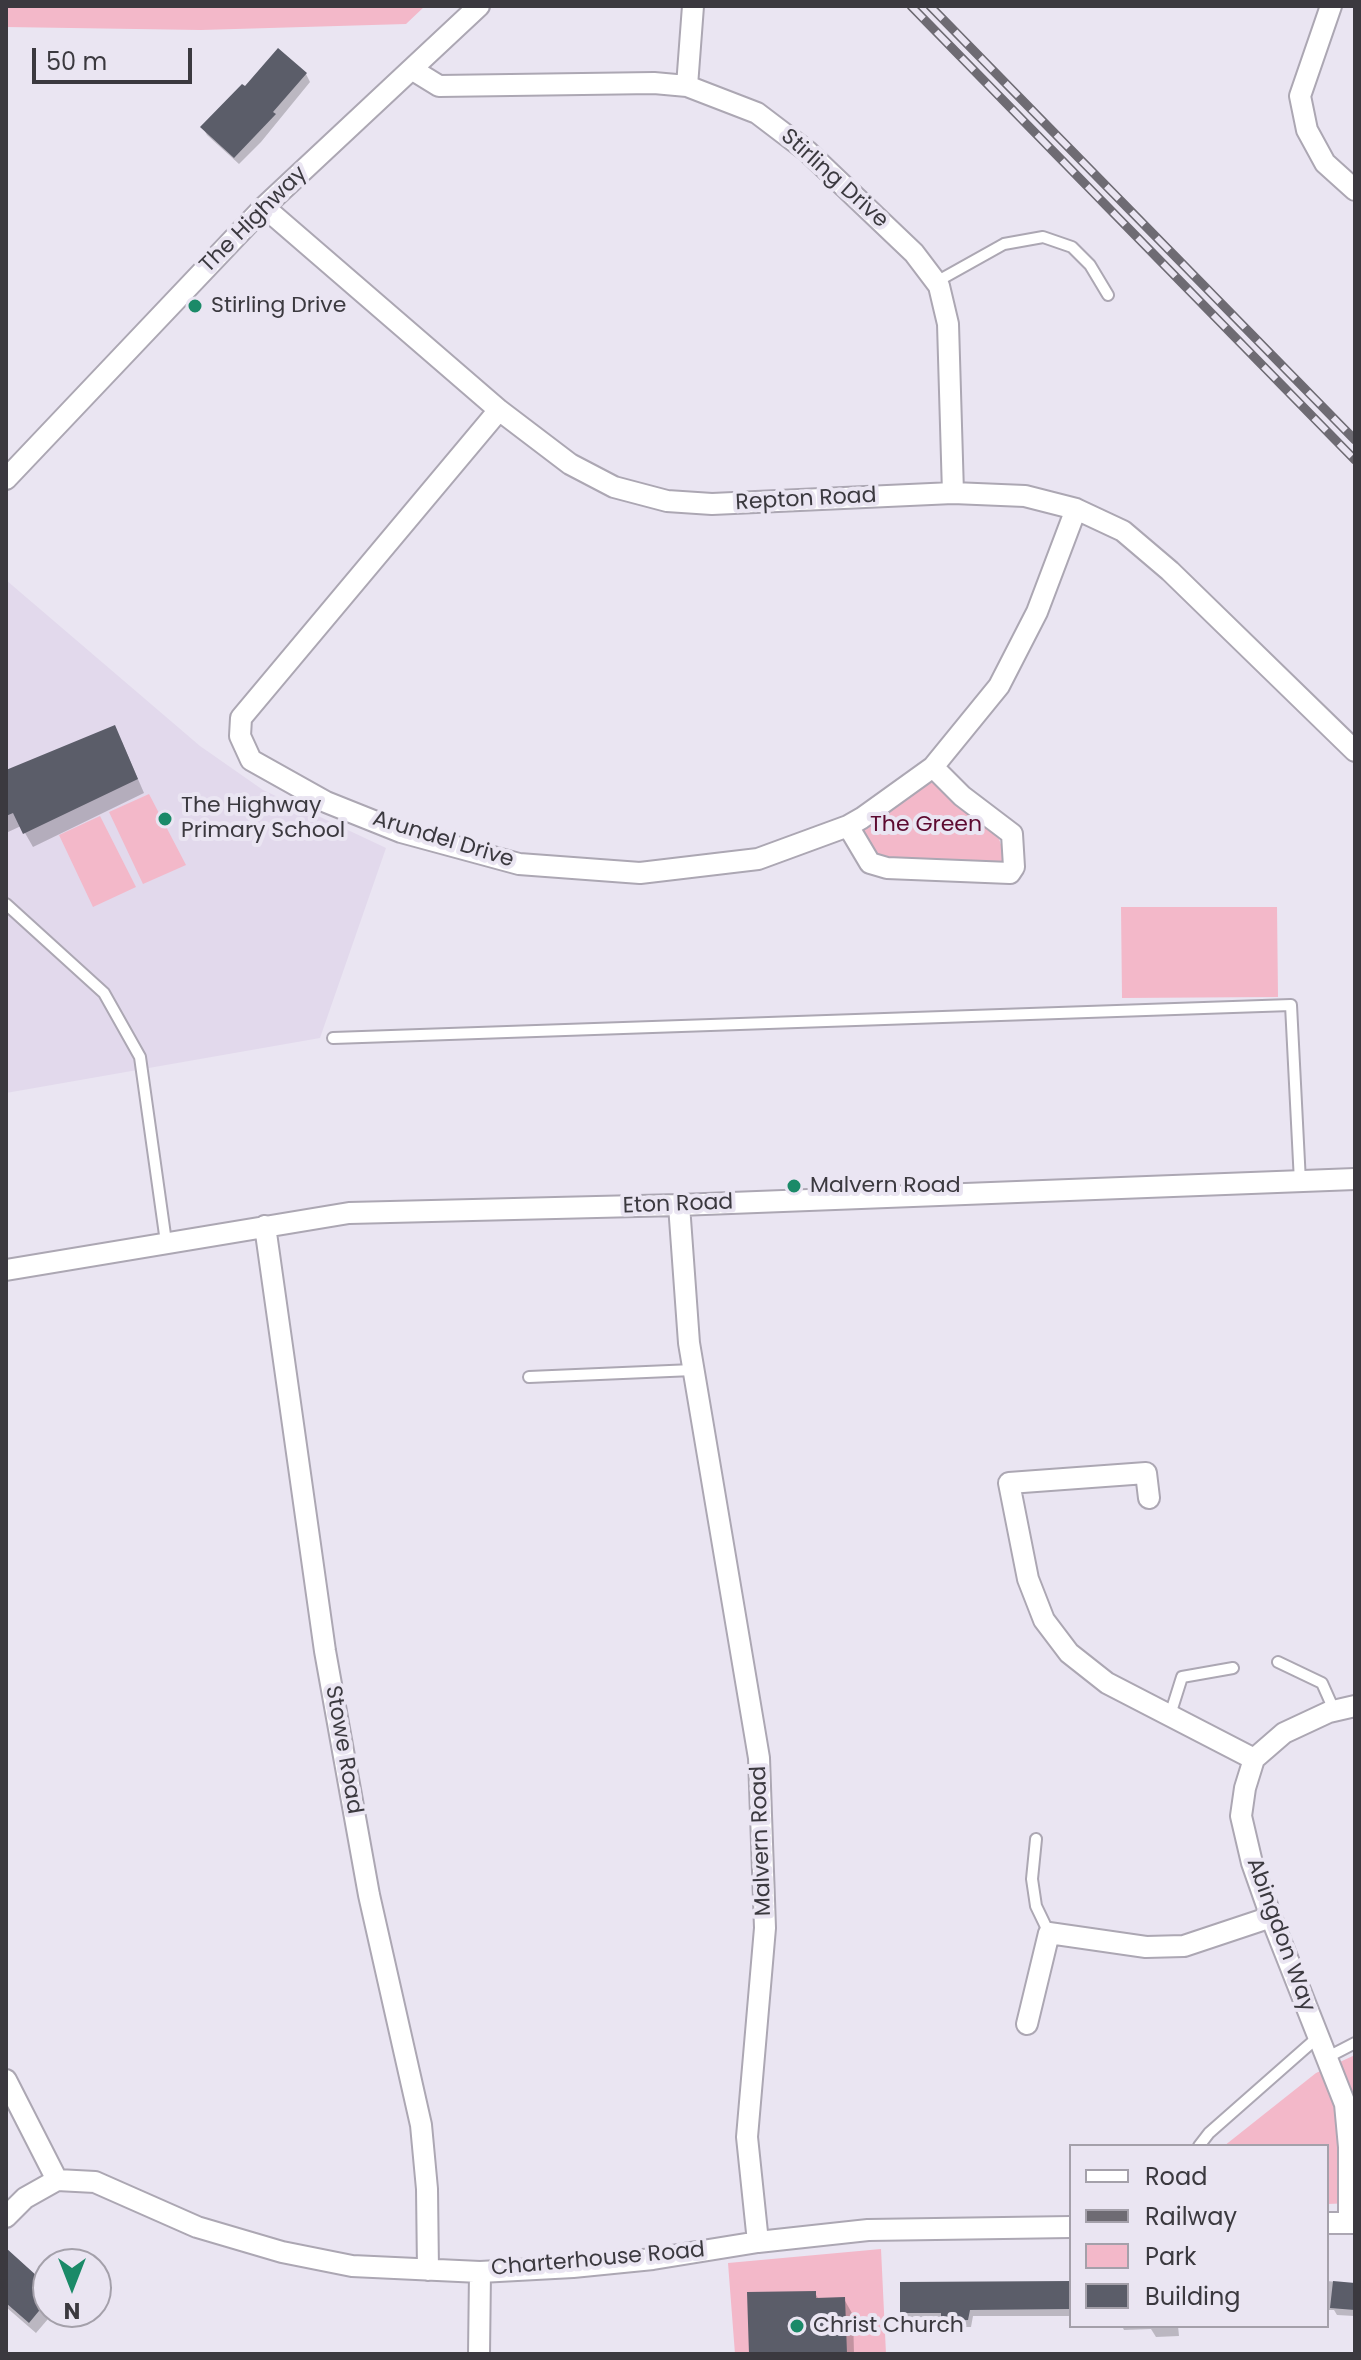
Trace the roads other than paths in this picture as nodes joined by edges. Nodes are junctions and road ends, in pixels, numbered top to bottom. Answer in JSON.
{"nodes":[{"id":1,"x":479,"y":6,"type":"edge"},
{"id":2,"x":693,"y":6,"type":"edge"},
{"id":3,"x":1331,"y":6,"type":"edge"},
{"id":4,"x":413,"y":70,"type":"junction"},
{"id":5,"x":687,"y":86,"type":"junction"},
{"id":6,"x":1355,"y":190,"type":"edge"},
{"id":7,"x":264,"y":207,"type":"junction"},
{"id":8,"x":936,"y":282,"type":"junction"},
{"id":9,"x":1108,"y":295,"type":"dead end"},
{"id":10,"x":499,"y":410,"type":"junction"},
{"id":11,"x":6,"y":479,"type":"edge"},
{"id":12,"x":953,"y":493,"type":"junction"},
{"id":13,"x":1076,"y":509,"type":"junction"},
{"id":14,"x":1355,"y":751,"type":"edge"},
{"id":15,"x":933,"y":767,"type":"junction"},
{"id":16,"x":848,"y":826,"type":"junction"},
{"id":17,"x":6,"y":904,"type":"edge"},
{"id":18,"x":333,"y":1038,"type":"dead end"},
{"id":19,"x":1355,"y":1179,"type":"edge"},
{"id":20,"x":1300,"y":1182,"type":"junction"},
{"id":21,"x":679,"y":1205,"type":"junction"},
{"id":22,"x":265,"y":1226,"type":"junction"},
{"id":23,"x":166,"y":1242,"type":"junction"},
{"id":24,"x":6,"y":1270,"type":"edge"},
{"id":25,"x":693,"y":1370,"type":"junction"},
{"id":26,"x":529,"y":1377,"type":"dead end"},
{"id":27,"x":1149,"y":1498,"type":"dead end"},
{"id":28,"x":1278,"y":1662,"type":"dead end"},
{"id":29,"x":1233,"y":1668,"type":"dead end"},
{"id":30,"x":1355,"y":1706,"type":"edge"},
{"id":31,"x":1334,"y":1710,"type":"junction"},
{"id":32,"x":1170,"y":1715,"type":"junction"},
{"id":33,"x":1254,"y":1759,"type":"junction"},
{"id":34,"x":1036,"y":1839,"type":"dead end"},
{"id":35,"x":1271,"y":1917,"type":"junction"},
{"id":36,"x":1049,"y":1933,"type":"junction"},
{"id":37,"x":1027,"y":2024,"type":"dead end"},
{"id":38,"x":1318,"y":2037,"type":"junction"},
{"id":39,"x":1355,"y":2043,"type":"edge"},
{"id":40,"x":1326,"y":2058,"type":"junction"},
{"id":41,"x":6,"y":2080,"type":"edge"},
{"id":42,"x":1201,"y":2144,"type":"edge"},
{"id":43,"x":57,"y":2180,"type":"junction"},
{"id":44,"x":6,"y":2217,"type":"edge"},
{"id":45,"x":1329,"y":2223,"type":"edge"},
{"id":46,"x":1352,"y":2223,"type":"edge"},
{"id":47,"x":1069,"y":2227,"type":"edge"},
{"id":48,"x":758,"y":2242,"type":"junction"},
{"id":49,"x":428,"y":2270,"type":"junction"},
{"id":50,"x":480,"y":2272,"type":"junction"},
{"id":51,"x":479,"y":2354,"type":"edge"}],
"edges":[{"from":1,"to":4,"type":"street","name":"The Highway"},
{"from":2,"to":5,"type":"street"},
{"from":3,"to":6,"type":"street"},
{"from":4,"to":5,"type":"street","name":"Stirling Drive"},
{"from":4,"to":7,"type":"street","name":"The Highway"},
{"from":5,"to":8,"type":"street","name":"Stirling Drive"},
{"from":7,"to":10,"type":"street","name":"Repton Road"},
{"from":7,"to":11,"type":"street","name":"The Highway"},
{"from":8,"to":9,"type":"lane"},
{"from":8,"to":12,"type":"street","name":"Stirling Drive"},
{"from":10,"to":12,"type":"street","name":"Repton Road"},
{"from":10,"to":16,"type":"street","name":"Arundel Drive"},
{"from":12,"to":13,"type":"street","name":"Repton Road"},
{"from":13,"to":14,"type":"street","name":"Repton Road"},
{"from":13,"to":15,"type":"street","name":"Arundel Drive"},
{"from":15,"to":16,"type":"street","name":"Arundel Drive"},
{"from":15,"to":16,"type":"street"},
{"from":17,"to":23,"type":"lane"},
{"from":18,"to":20,"type":"lane"},
{"from":19,"to":20,"type":"street","name":"Eton Road"},
{"from":20,"to":21,"type":"street","name":"Eton Road"},
{"from":21,"to":22,"type":"street","name":"Eton Road"},
{"from":21,"to":25,"type":"street","name":"Malvern Road"},
{"from":22,"to":23,"type":"street","name":"Eton Road"},
{"from":22,"to":49,"type":"street","name":"Stowe Road"},
{"from":23,"to":24,"type":"street","name":"Eton Road"},
{"from":25,"to":26,"type":"lane"},
{"from":25,"to":48,"type":"street","name":"Malvern Road"},
{"from":27,"to":32,"type":"street"},
{"from":28,"to":31,"type":"lane"},
{"from":29,"to":32,"type":"lane"},
{"from":30,"to":31,"type":"street"},
{"from":31,"to":33,"type":"street"},
{"from":32,"to":33,"type":"street"},
{"from":33,"to":35,"type":"street","name":"Abingdon Way"},
{"from":34,"to":36,"type":"lane"},
{"from":35,"to":36,"type":"street"},
{"from":35,"to":38,"type":"street","name":"Abingdon Way"},
{"from":36,"to":37,"type":"street"},
{"from":38,"to":40,"type":"street","name":"Abingdon Way"},
{"from":38,"to":42,"type":"lane"},
{"from":39,"to":40,"type":"lane"},
{"from":40,"to":46,"type":"street","name":"Abingdon Way"},
{"from":41,"to":43,"type":"street"},
{"from":43,"to":44,"type":"street"},
{"from":43,"to":49,"type":"street","name":"Charterhouse Road"},
{"from":45,"to":46,"type":"street"},
{"from":47,"to":48,"type":"street","name":"Charterhouse Road"},
{"from":48,"to":50,"type":"street","name":"Charterhouse Road"},
{"from":49,"to":50,"type":"street","name":"Charterhouse Road"},
{"from":50,"to":51,"type":"street"}]}
